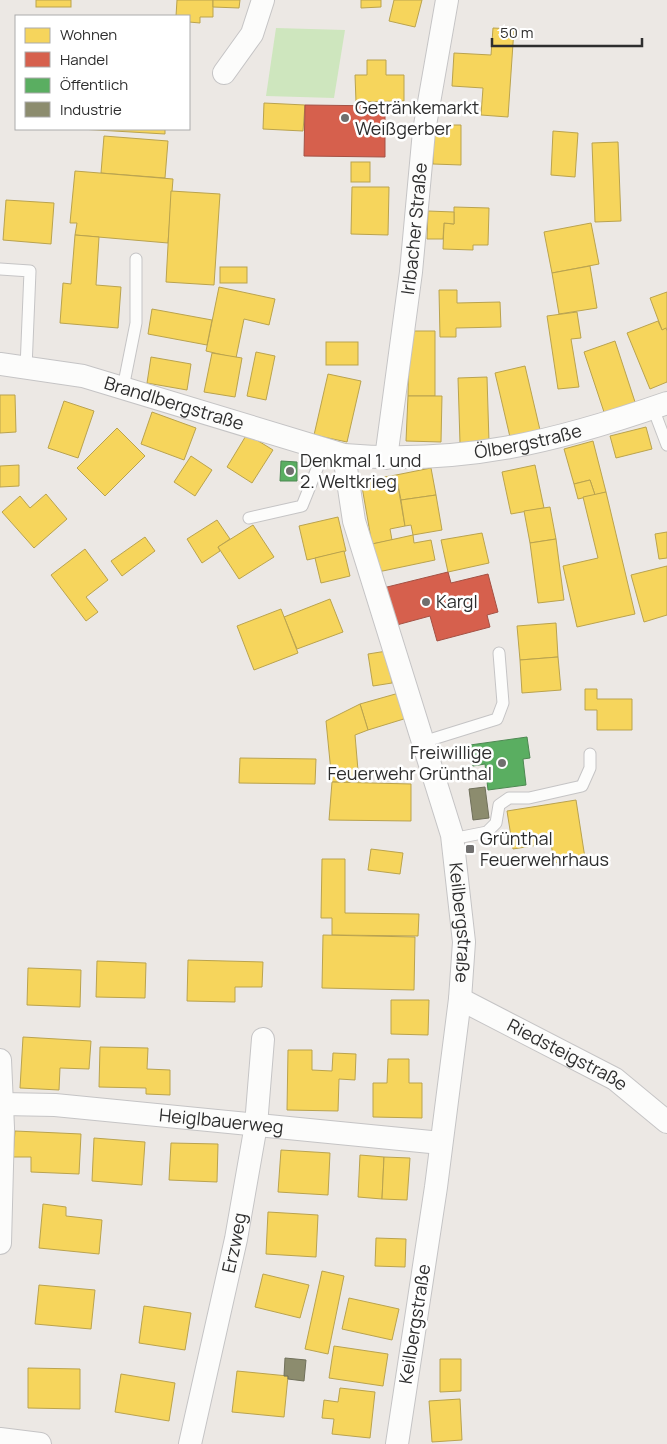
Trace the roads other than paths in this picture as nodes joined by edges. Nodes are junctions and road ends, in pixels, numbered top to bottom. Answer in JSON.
{"nodes":[{"id":1,"x":263,"y":0,"type":"edge"},
{"id":2,"x":447,"y":0,"type":"edge"},
{"id":3,"x":224,"y":73,"type":"dead end"},
{"id":4,"x":136,"y":259,"type":"dead end"},
{"id":5,"x":0,"y":269,"type":"edge"},
{"id":6,"x":0,"y":364,"type":"edge"},
{"id":7,"x":26,"y":368,"type":"junction"},
{"id":8,"x":123,"y":388,"type":"junction"},
{"id":9,"x":660,"y":406,"type":"edge"},
{"id":10,"x":667,"y":445,"type":"edge"},
{"id":11,"x":335,"y":452,"type":"junction"},
{"id":12,"x":386,"y":458,"type":"junction"},
{"id":13,"x":249,"y":518,"type":"dead end"},
{"id":14,"x":499,"y":654,"type":"dead end"},
{"id":15,"x":423,"y":742,"type":"junction"},
{"id":16,"x":590,"y":754,"type":"dead end"},
{"id":17,"x":452,"y":839,"type":"junction"},
{"id":18,"x":460,"y":999,"type":"junction"},
{"id":19,"x":263,"y":1040,"type":"dead end"},
{"id":20,"x":0,"y":1060,"type":"edge"},
{"id":21,"x":2,"y":1104,"type":"junction"},
{"id":22,"x":667,"y":1122,"type":"edge"},
{"id":23,"x":256,"y":1124,"type":"junction"},
{"id":24,"x":441,"y":1143,"type":"junction"},
{"id":25,"x":0,"y":1243,"type":"edge"},
{"id":26,"x":0,"y":1439,"type":"edge"},
{"id":27,"x":40,"y":1444,"type":"edge"},
{"id":28,"x":190,"y":1444,"type":"edge"},
{"id":29,"x":397,"y":1444,"type":"edge"}],
"edges":[{"from":1,"to":3,"type":"street"},
{"from":2,"to":12,"type":"street","name":"Irlbacher Straße"},
{"from":4,"to":8,"type":"lane"},
{"from":5,"to":7,"type":"lane"},
{"from":6,"to":7,"type":"street","name":"Brandlbergstraße"},
{"from":7,"to":8,"type":"street","name":"Brandlbergstraße"},
{"from":8,"to":11,"type":"street","name":"Brandlbergstraße"},
{"from":9,"to":10,"type":"lane"},
{"from":9,"to":12,"type":"street","name":"Ölbergstraße"},
{"from":11,"to":12,"type":"street"},
{"from":11,"to":13,"type":"lane"},
{"from":11,"to":15,"type":"street","name":"Keilbergstraße"},
{"from":14,"to":15,"type":"lane"},
{"from":15,"to":17,"type":"street","name":"Keilbergstraße"},
{"from":16,"to":17,"type":"lane"},
{"from":17,"to":18,"type":"street","name":"Keilbergstraße"},
{"from":18,"to":22,"type":"street","name":"Riedsteigstraße"},
{"from":18,"to":24,"type":"street","name":"Keilbergstraße"},
{"from":19,"to":23,"type":"street","name":"Erzweg"},
{"from":20,"to":21,"type":"street"},
{"from":21,"to":23,"type":"street","name":"Heiglbauerweg"},
{"from":21,"to":25,"type":"street"},
{"from":23,"to":24,"type":"street","name":"Heiglbauerweg"},
{"from":23,"to":28,"type":"street","name":"Erzweg"},
{"from":24,"to":29,"type":"street","name":"Keilbergstraße"},
{"from":26,"to":27,"type":"street"}]}
